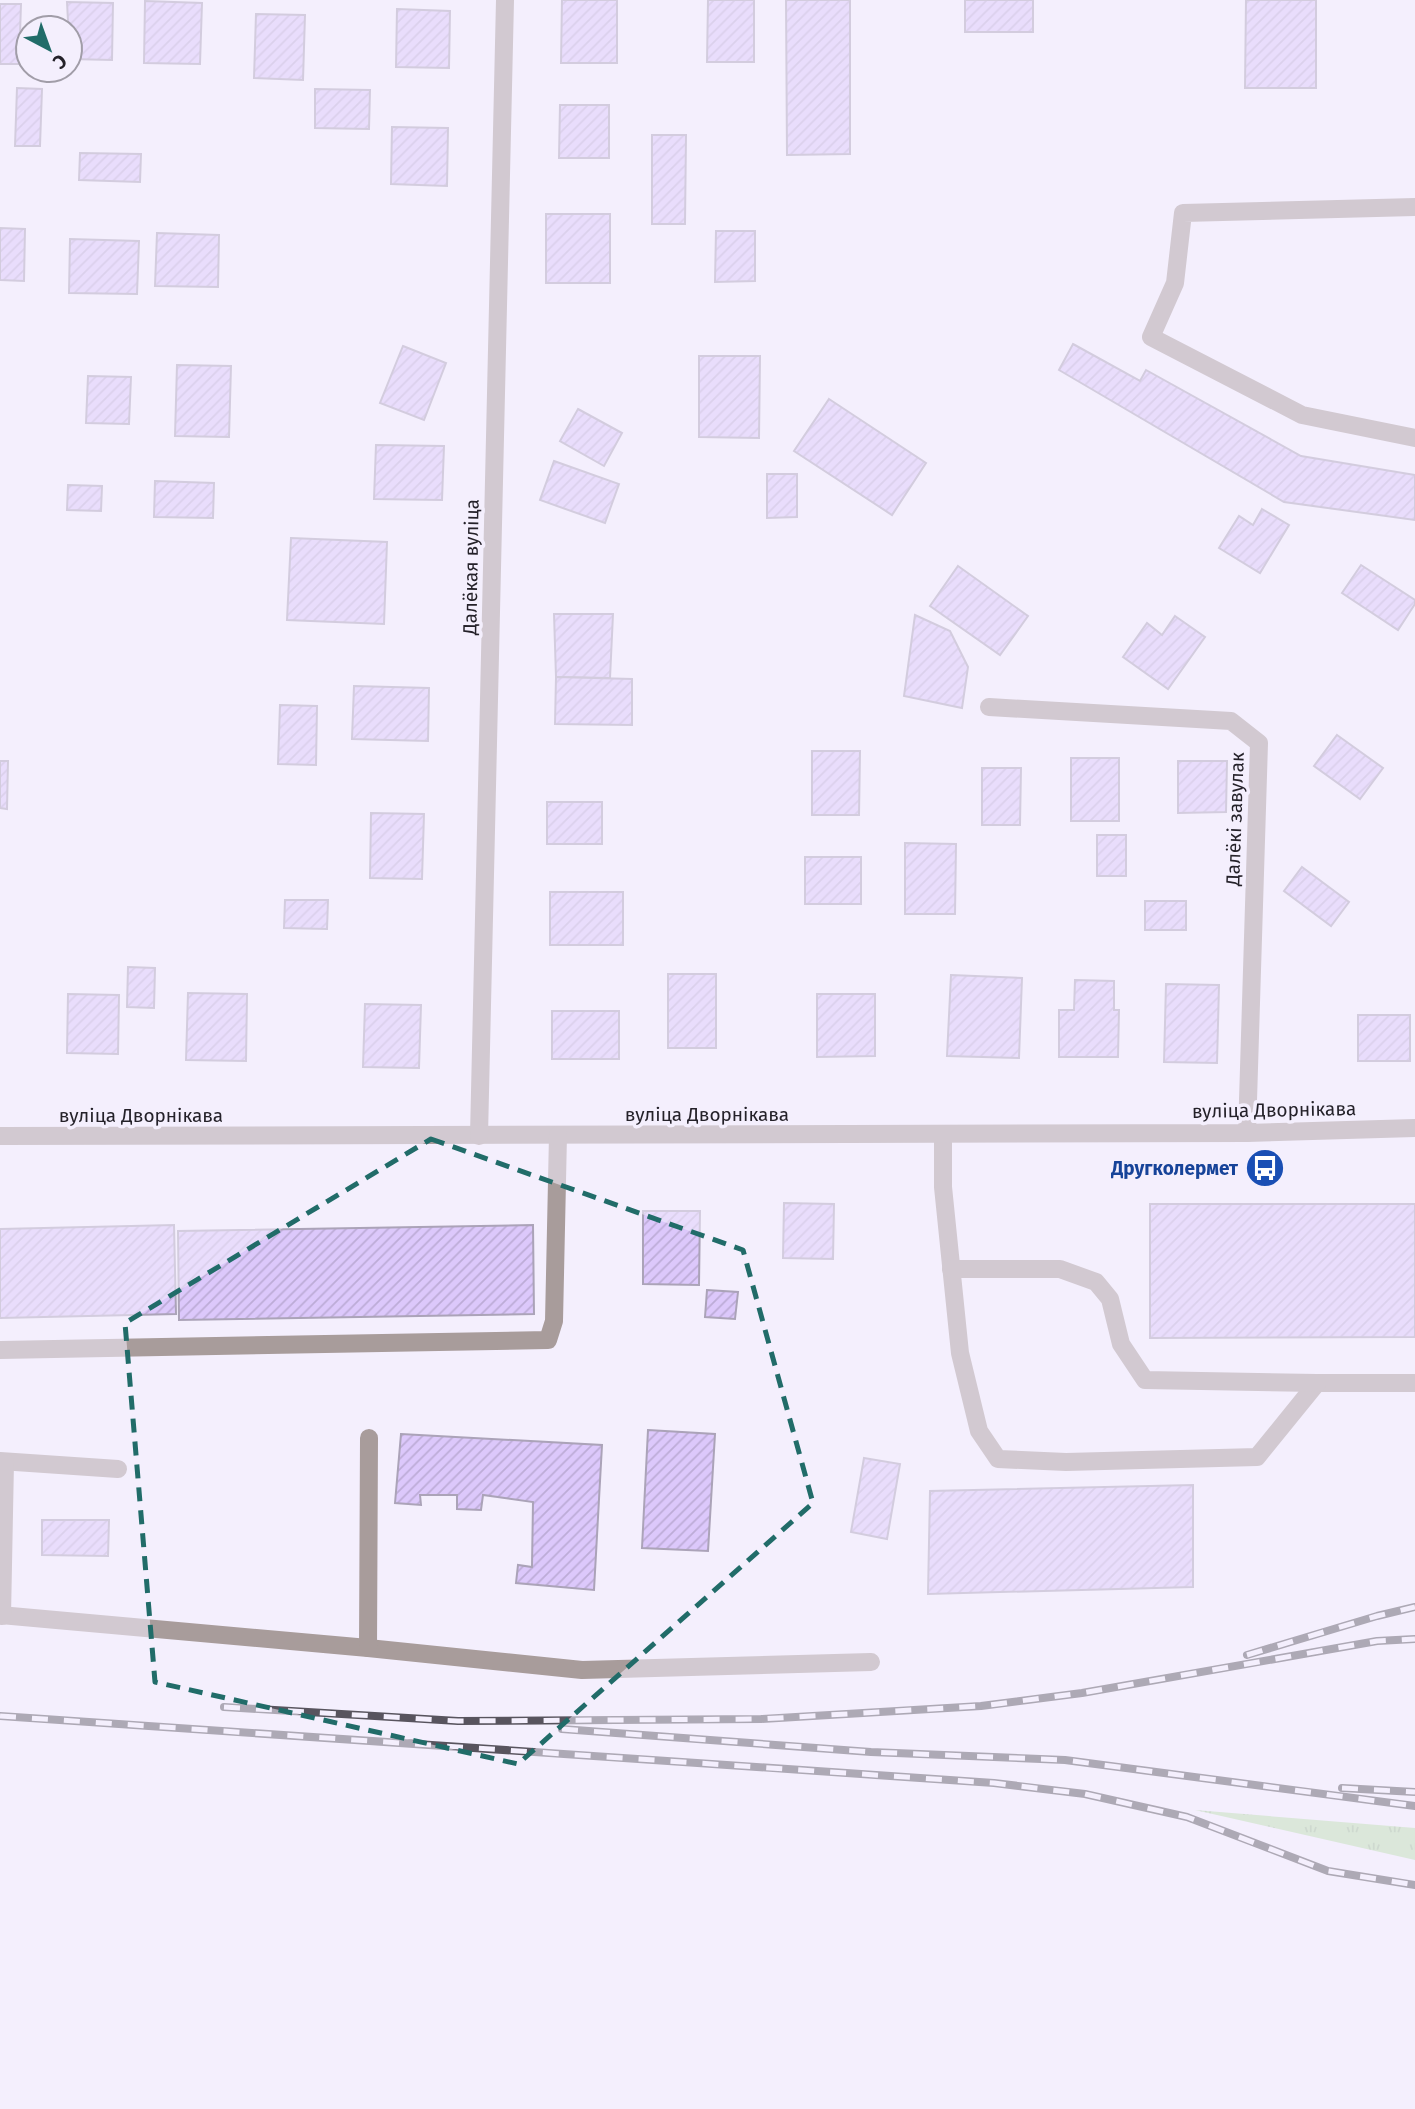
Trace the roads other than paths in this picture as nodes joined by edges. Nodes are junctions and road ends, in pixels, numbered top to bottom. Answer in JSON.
{"nodes":[{"id":1,"x":505,"y":0,"type":"edge"},
{"id":2,"x":1415,"y":207,"type":"edge"},
{"id":3,"x":1415,"y":438,"type":"edge"},
{"id":4,"x":989,"y":708,"type":"dead end"},
{"id":5,"x":1415,"y":1128,"type":"edge"},
{"id":6,"x":1247,"y":1133,"type":"junction"},
{"id":7,"x":943,"y":1134,"type":"junction"},
{"id":8,"x":0,"y":1136,"type":"edge"},
{"id":9,"x":479,"y":1136,"type":"junction"},
{"id":10,"x":558,"y":1136,"type":"junction"},
{"id":11,"x":951,"y":1269,"type":"junction"},
{"id":12,"x":0,"y":1350,"type":"edge"},
{"id":13,"x":1317,"y":1383,"type":"junction"},
{"id":14,"x":1415,"y":1383,"type":"edge"},
{"id":15,"x":369,"y":1438,"type":"dead end"},
{"id":16,"x":2,"y":1462,"type":"edge"},
{"id":17,"x":118,"y":1469,"type":"dead end"},
{"id":18,"x":1,"y":1616,"type":"edge"},
{"id":19,"x":368,"y":1648,"type":"junction"},
{"id":20,"x":871,"y":1662,"type":"dead end"}],
"edges":[{"from":1,"to":9,"type":"street","name":"Далёкая вуліца"},
{"from":2,"to":3,"type":"street"},
{"from":4,"to":6,"type":"street","name":"Далёкі завулак"},
{"from":5,"to":6,"type":"street","name":"вуліца Дворнікава"},
{"from":6,"to":7,"type":"street","name":"вуліца Дворнікава"},
{"from":7,"to":10,"type":"street","name":"вуліца Дворнікава"},
{"from":7,"to":11,"type":"street"},
{"from":8,"to":9,"type":"street","name":"вуліца Дворнікава"},
{"from":9,"to":10,"type":"street","name":"вуліца Дворнікава"},
{"from":10,"to":12,"type":"street"},
{"from":11,"to":13,"type":"street"},
{"from":11,"to":13,"type":"street"},
{"from":13,"to":14,"type":"street"},
{"from":15,"to":19,"type":"street"},
{"from":16,"to":17,"type":"street"},
{"from":16,"to":18,"type":"street"},
{"from":18,"to":19,"type":"street"},
{"from":19,"to":20,"type":"street"}]}
